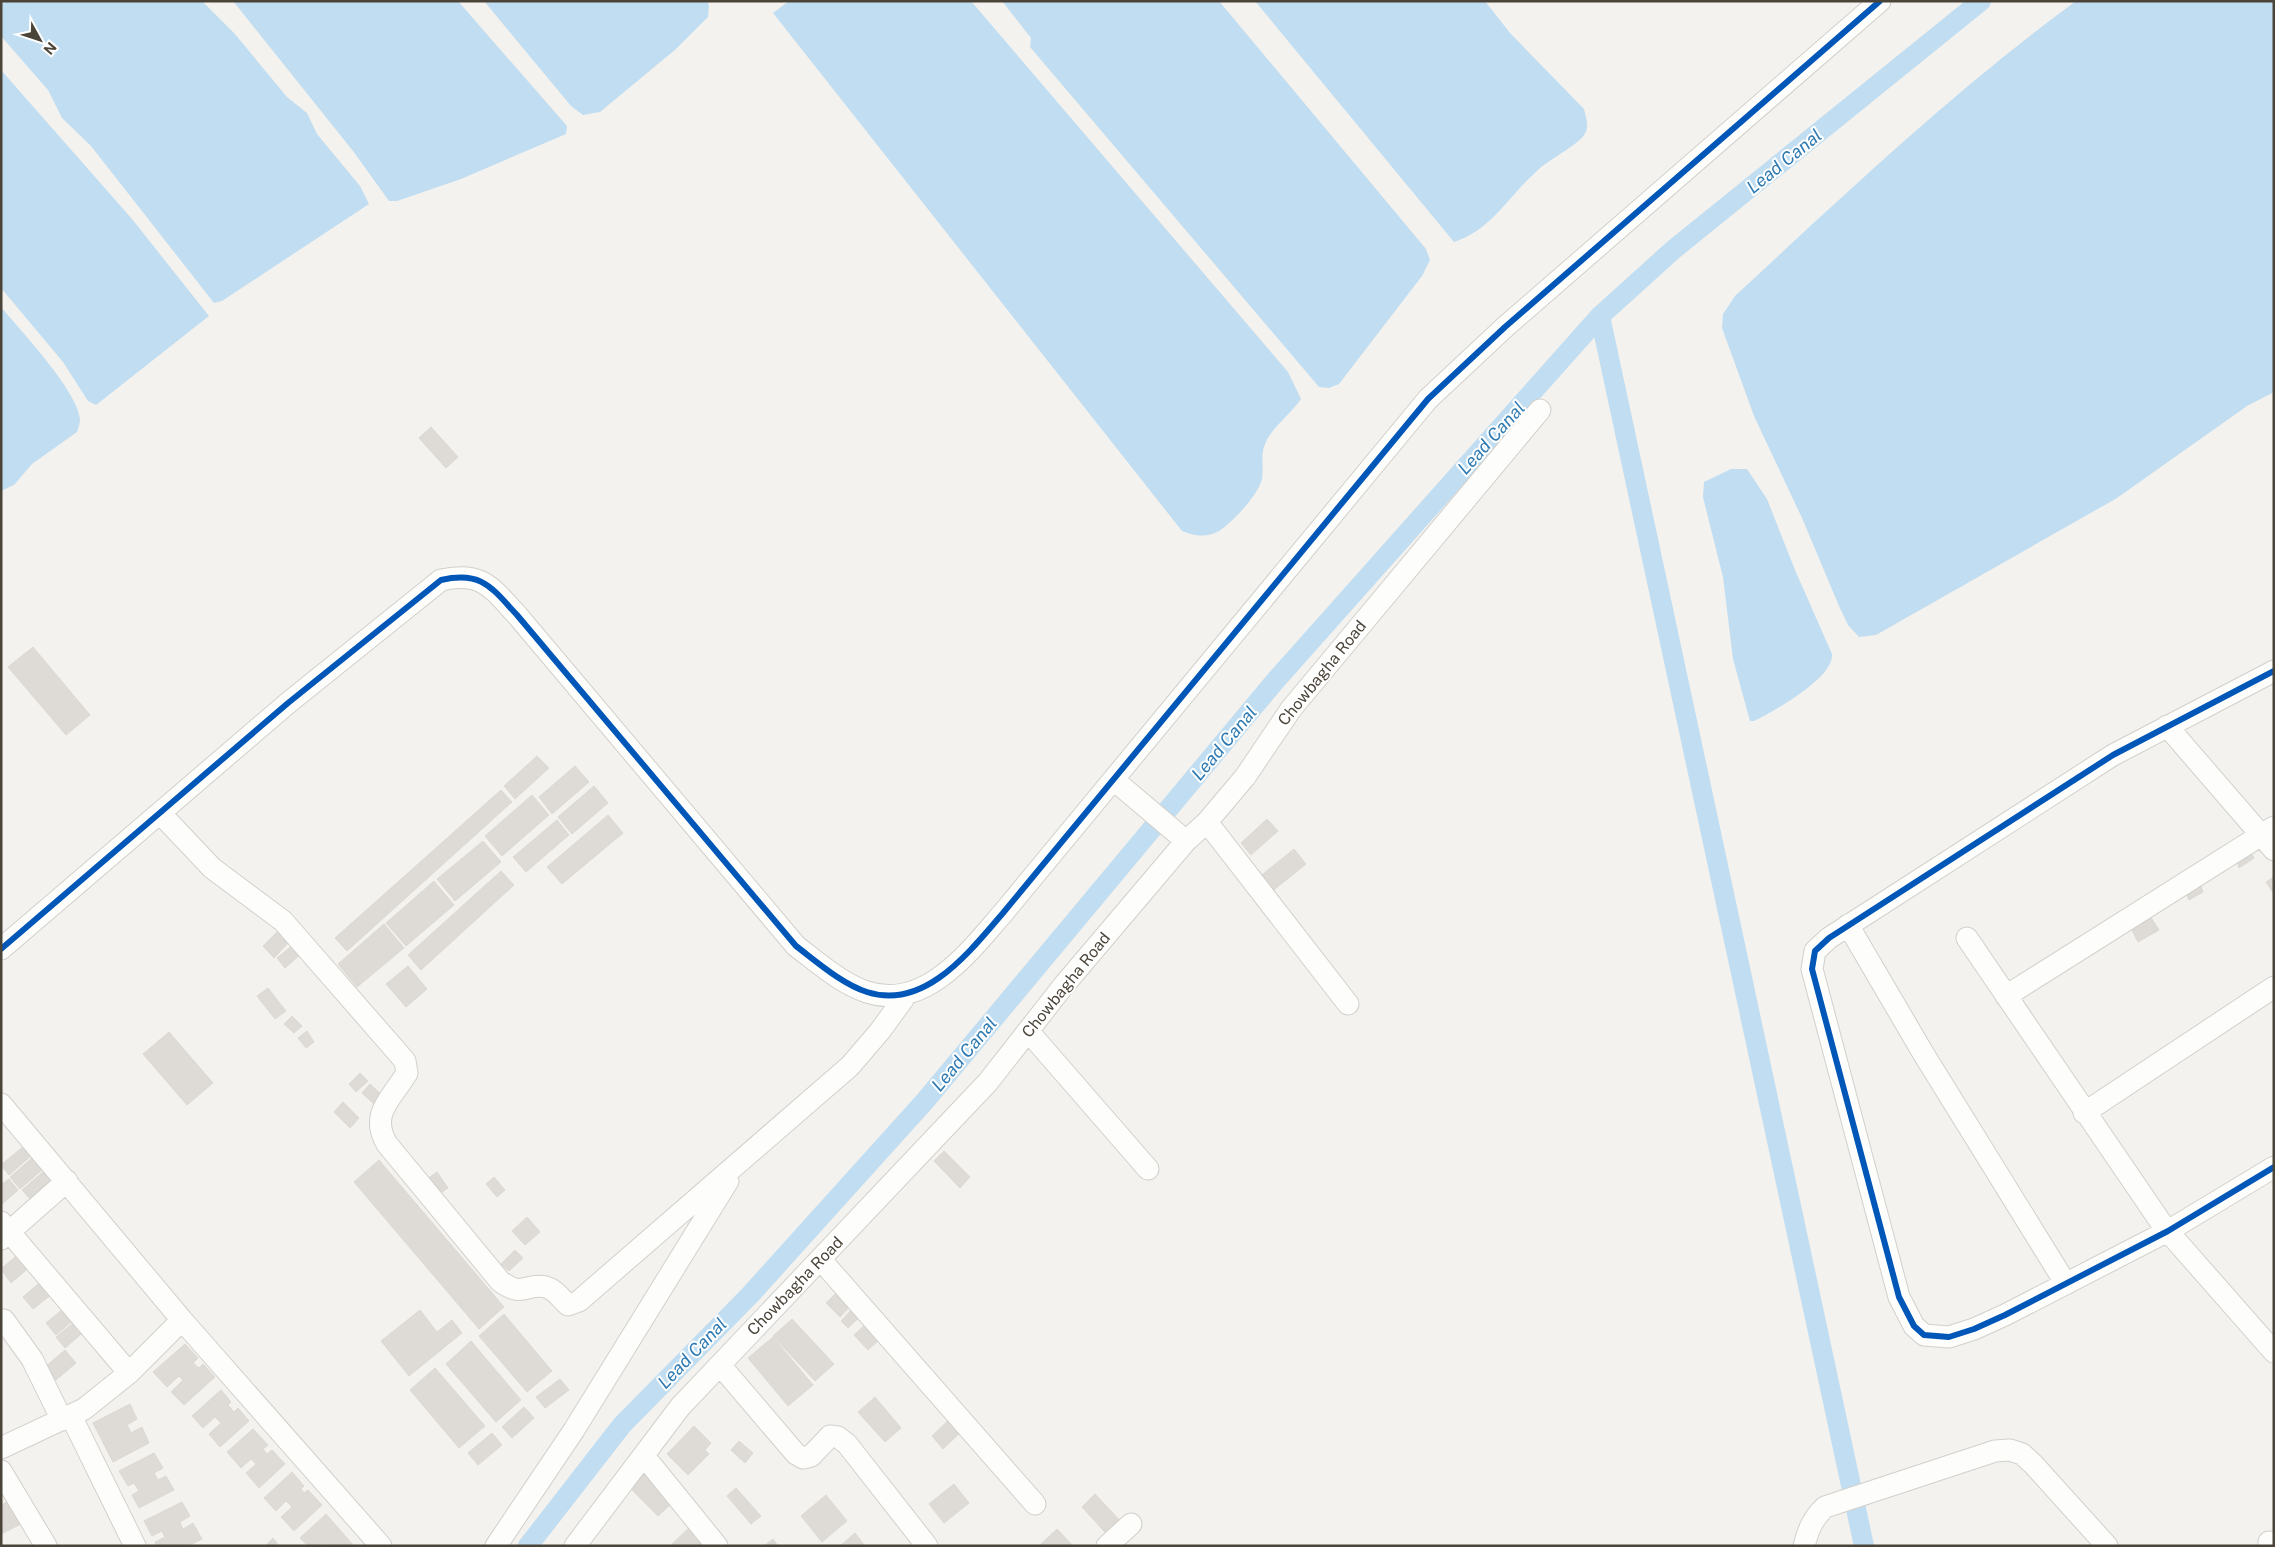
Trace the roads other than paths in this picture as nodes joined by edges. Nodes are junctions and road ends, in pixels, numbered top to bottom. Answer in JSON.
{"nodes":[{"id":1,"x":1880,"y":1,"type":"edge"},
{"id":2,"x":1540,"y":410,"type":"dead end"},
{"id":3,"x":2274,"y":671,"type":"edge"},
{"id":4,"x":2167,"y":726,"type":"junction"},
{"id":5,"x":1114,"y":780,"type":"junction"},
{"id":6,"x":160,"y":813,"type":"junction"},
{"id":7,"x":1207,"y":822,"type":"junction"},
{"id":8,"x":2269,"y":838,"type":"edge"},
{"id":9,"x":1186,"y":841,"type":"junction"},
{"id":10,"x":1848,"y":925,"type":"junction"},
{"id":11,"x":1967,"y":938,"type":"dead end"},
{"id":12,"x":1,"y":949,"type":"edge"},
{"id":13,"x":2274,"y":987,"type":"edge"},
{"id":14,"x":907,"y":994,"type":"junction"},
{"id":15,"x":2006,"y":996,"type":"junction"},
{"id":16,"x":1348,"y":1004,"type":"dead end"},
{"id":17,"x":1028,"y":1031,"type":"junction"},
{"id":18,"x":1,"y":1104,"type":"edge"},
{"id":19,"x":2084,"y":1113,"type":"junction"},
{"id":20,"x":738,"y":1164,"type":"junction"},
{"id":21,"x":2274,"y":1167,"type":"edge"},
{"id":22,"x":1148,"y":1169,"type":"dead end"},
{"id":23,"x":67,"y":1181,"type":"junction"},
{"id":24,"x":4,"y":1231,"type":"edge"},
{"id":25,"x":2168,"y":1231,"type":"junction"},
{"id":26,"x":821,"y":1260,"type":"junction"},
{"id":27,"x":2066,"y":1284,"type":"junction"},
{"id":28,"x":4,"y":1320,"type":"dead end"},
{"id":29,"x":182,"y":1320,"type":"junction"},
{"id":30,"x":2274,"y":1352,"type":"edge"},
{"id":31,"x":720,"y":1365,"type":"junction"},
{"id":32,"x":129,"y":1373,"type":"junction"},
{"id":33,"x":66,"y":1418,"type":"junction"},
{"id":34,"x":1,"y":1448,"type":"edge"},
{"id":35,"x":644,"y":1456,"type":"junction"},
{"id":36,"x":1,"y":1471,"type":"edge"},
{"id":37,"x":1035,"y":1504,"type":"dead end"},
{"id":38,"x":1131,"y":1524,"type":"dead end"},
{"id":39,"x":46,"y":1546,"type":"edge"},
{"id":40,"x":134,"y":1546,"type":"edge"},
{"id":41,"x":381,"y":1546,"type":"edge"},
{"id":42,"x":496,"y":1546,"type":"edge"},
{"id":43,"x":575,"y":1546,"type":"edge"},
{"id":44,"x":717,"y":1546,"type":"edge"},
{"id":45,"x":926,"y":1546,"type":"edge"},
{"id":46,"x":1107,"y":1546,"type":"edge"},
{"id":47,"x":1804,"y":1546,"type":"edge"},
{"id":48,"x":2107,"y":1546,"type":"edge"}],
"edges":[{"from":1,"to":5,"type":"street"},
{"from":2,"to":7,"type":"street","name":"Chowbagha Road"},
{"from":3,"to":4,"type":"street"},
{"from":4,"to":8,"type":"street"},
{"from":4,"to":10,"type":"street"},
{"from":5,"to":9,"type":"street"},
{"from":5,"to":14,"type":"street"},
{"from":6,"to":12,"type":"street"},
{"from":6,"to":14,"type":"street"},
{"from":6,"to":20,"type":"street"},
{"from":7,"to":9,"type":"street","name":"Chowbagha Road"},
{"from":7,"to":16,"type":"street"},
{"from":8,"to":15,"type":"street"},
{"from":9,"to":17,"type":"street","name":"Chowbagha Road"},
{"from":10,"to":27,"type":"street"},
{"from":10,"to":27,"type":"street"},
{"from":11,"to":15,"type":"street"},
{"from":13,"to":19,"type":"street"},
{"from":14,"to":20,"type":"street"},
{"from":15,"to":19,"type":"street"},
{"from":17,"to":22,"type":"street"},
{"from":17,"to":26,"type":"street","name":"Chowbagha Road"},
{"from":18,"to":23,"type":"street"},
{"from":19,"to":25,"type":"street"},
{"from":20,"to":42,"type":"street"},
{"from":21,"to":25,"type":"street"},
{"from":23,"to":24,"type":"street"},
{"from":23,"to":29,"type":"street"},
{"from":24,"to":32,"type":"street"},
{"from":25,"to":27,"type":"street"},
{"from":25,"to":30,"type":"street"},
{"from":26,"to":31,"type":"street","name":"Chowbagha Road"},
{"from":26,"to":37,"type":"street"},
{"from":28,"to":33,"type":"street"},
{"from":29,"to":32,"type":"street"},
{"from":29,"to":41,"type":"street"},
{"from":31,"to":35,"type":"street","name":"Chowbagha Road"},
{"from":31,"to":45,"type":"street"},
{"from":32,"to":33,"type":"street"},
{"from":33,"to":34,"type":"street"},
{"from":33,"to":40,"type":"street"},
{"from":35,"to":43,"type":"street","name":"Chowbagha Road"},
{"from":35,"to":44,"type":"street"},
{"from":36,"to":39,"type":"street"},
{"from":38,"to":46,"type":"street"},
{"from":47,"to":48,"type":"street"}]}
